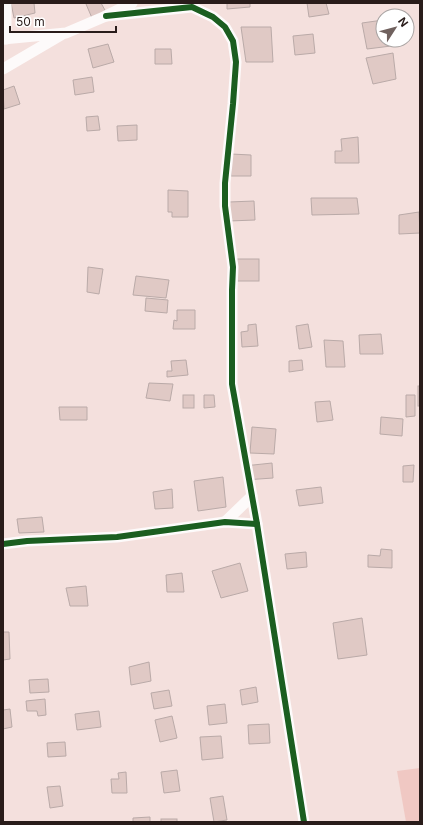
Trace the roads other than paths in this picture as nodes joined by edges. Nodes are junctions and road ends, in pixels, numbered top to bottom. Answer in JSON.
{"nodes":[{"id":1,"x":6,"y":3,"type":"edge"},
{"id":2,"x":132,"y":3,"type":"edge"},
{"id":3,"x":191,"y":5,"type":"edge"},
{"id":4,"x":106,"y":16,"type":"junction"},
{"id":5,"x":66,"y":33,"type":"junction"},
{"id":6,"x":4,"y":39,"type":"edge"},
{"id":7,"x":3,"y":69,"type":"edge"},
{"id":8,"x":252,"y":496,"type":"junction"},
{"id":9,"x":224,"y":522,"type":"junction"},
{"id":10,"x":257,"y":524,"type":"junction"},
{"id":11,"x":3,"y":544,"type":"edge"},
{"id":12,"x":304,"y":822,"type":"edge"}],
"edges":[{"from":1,"to":6,"type":"street"},
{"from":2,"to":4,"type":"street"},
{"from":3,"to":4,"type":"street"},
{"from":3,"to":8,"type":"street"},
{"from":4,"to":5,"type":"street"},
{"from":5,"to":6,"type":"street"},
{"from":5,"to":7,"type":"street"},
{"from":8,"to":9,"type":"street"},
{"from":8,"to":10,"type":"street"},
{"from":9,"to":10,"type":"street"},
{"from":9,"to":11,"type":"street"},
{"from":10,"to":12,"type":"street"}]}
